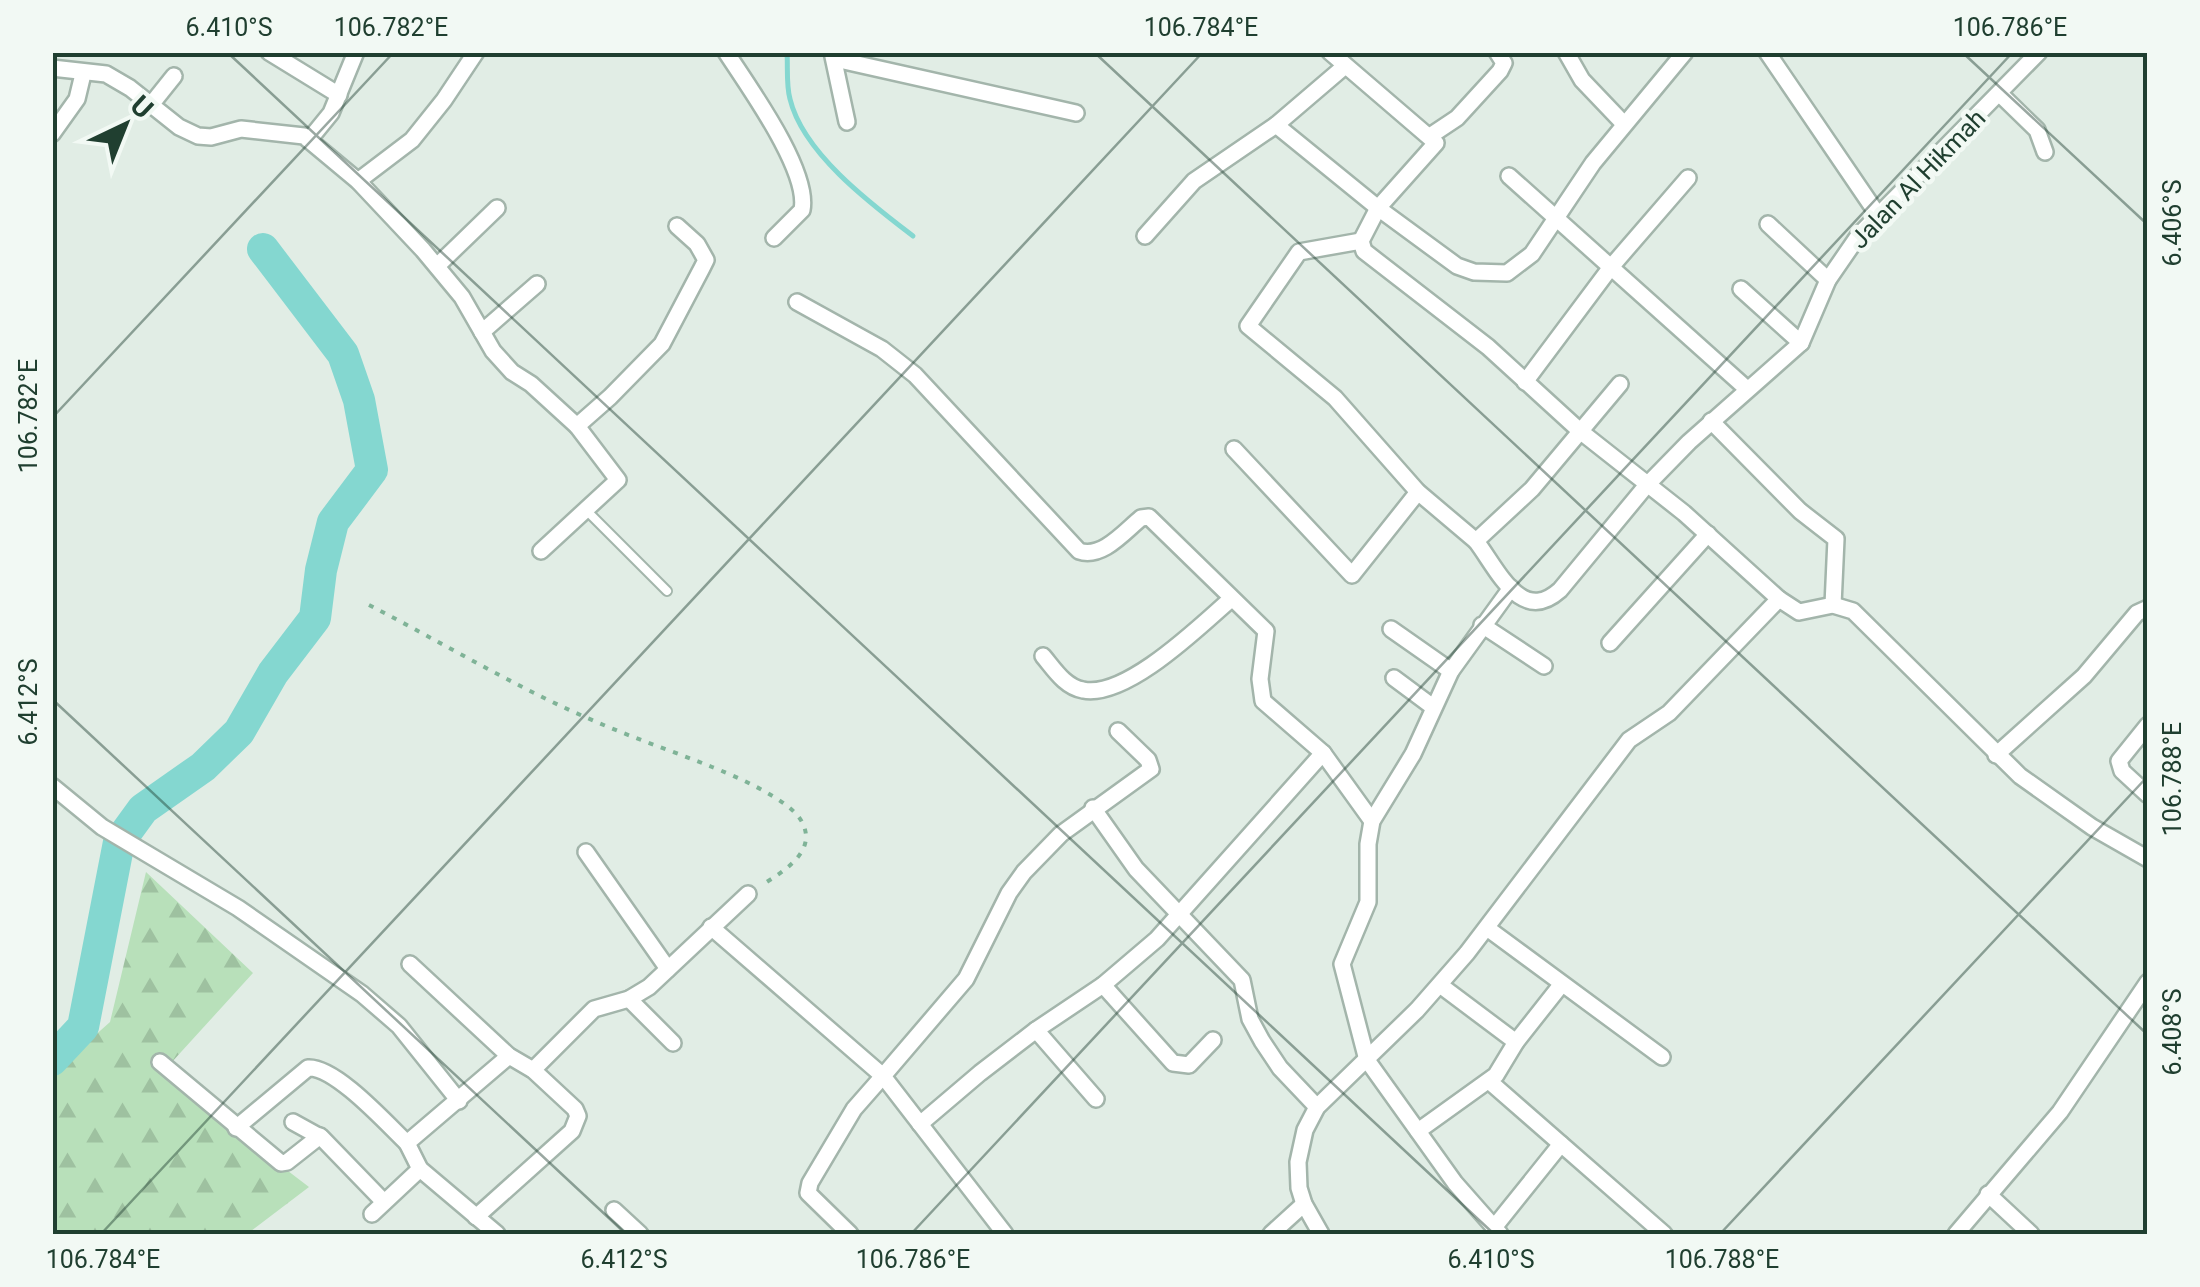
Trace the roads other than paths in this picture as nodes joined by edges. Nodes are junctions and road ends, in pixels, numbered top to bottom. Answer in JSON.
{"nodes":[{"id":1,"x":269,"y":52,"type":"edge"},
{"id":2,"x":356,"y":52,"type":"edge"},
{"id":3,"x":476,"y":52,"type":"edge"},
{"id":4,"x":1330,"y":52,"type":"edge"},
{"id":5,"x":1497,"y":52,"type":"edge"},
{"id":6,"x":1566,"y":52,"type":"edge"},
{"id":7,"x":1685,"y":52,"type":"edge"},
{"id":8,"x":1767,"y":52,"type":"edge"},
{"id":9,"x":2039,"y":52,"type":"edge"},
{"id":10,"x":735,"y":54,"type":"edge"},
{"id":11,"x":834,"y":56,"type":"edge"},
{"id":12,"x":854,"y":58,"type":"edge"},
{"id":13,"x":1345,"y":66,"type":"junction"},
{"id":14,"x":52,"y":68,"type":"edge"},
{"id":15,"x":83,"y":74,"type":"junction"},
{"id":16,"x":174,"y":76,"type":"dead end"},
{"id":17,"x":339,"y":95,"type":"junction"},
{"id":18,"x":2000,"y":95,"type":"junction"},
{"id":19,"x":150,"y":106,"type":"junction"},
{"id":20,"x":1076,"y":114,"type":"dead end"},
{"id":21,"x":847,"y":122,"type":"dead end"},
{"id":22,"x":1624,"y":124,"type":"junction"},
{"id":23,"x":1276,"y":125,"type":"junction"},
{"id":24,"x":52,"y":134,"type":"edge"},
{"id":25,"x":1430,"y":136,"type":"junction"},
{"id":26,"x":309,"y":140,"type":"junction"},
{"id":27,"x":2044,"y":152,"type":"dead end"},
{"id":28,"x":1509,"y":176,"type":"dead end"},
{"id":29,"x":1688,"y":178,"type":"dead end"},
{"id":30,"x":358,"y":182,"type":"junction"},
{"id":31,"x":497,"y":208,"type":"dead end"},
{"id":32,"x":1378,"y":208,"type":"junction"},
{"id":33,"x":1878,"y":215,"type":"junction"},
{"id":34,"x":1557,"y":218,"type":"junction"},
{"id":35,"x":1768,"y":224,"type":"dead end"},
{"id":36,"x":677,"y":226,"type":"dead end"},
{"id":37,"x":1145,"y":236,"type":"dead end"},
{"id":38,"x":774,"y":238,"type":"dead end"},
{"id":39,"x":1361,"y":241,"type":"junction"},
{"id":40,"x":438,"y":266,"type":"junction"},
{"id":41,"x":1611,"y":267,"type":"junction"},
{"id":42,"x":1828,"y":280,"type":"junction"},
{"id":43,"x":537,"y":284,"type":"dead end"},
{"id":44,"x":1742,"y":289,"type":"dead end"},
{"id":45,"x":797,"y":302,"type":"dead end"},
{"id":46,"x":482,"y":332,"type":"junction"},
{"id":47,"x":1801,"y":344,"type":"junction"},
{"id":48,"x":1525,"y":382,"type":"junction"},
{"id":49,"x":1620,"y":384,"type":"dead end"},
{"id":50,"x":1748,"y":389,"type":"junction"},
{"id":51,"x":1711,"y":422,"type":"junction"},
{"id":52,"x":577,"y":426,"type":"junction"},
{"id":53,"x":1580,"y":431,"type":"junction"},
{"id":54,"x":1234,"y":449,"type":"dead end"},
{"id":55,"x":1646,"y":486,"type":"junction"},
{"id":56,"x":1418,"y":492,"type":"junction"},
{"id":57,"x":586,"y":510,"type":"junction"},
{"id":58,"x":1708,"y":534,"type":"junction"},
{"id":59,"x":1476,"y":541,"type":"junction"},
{"id":60,"x":541,"y":551,"type":"dead end"},
{"id":61,"x":1511,"y":588,"type":"junction"},
{"id":62,"x":668,"y":592,"type":"dead end"},
{"id":63,"x":1231,"y":599,"type":"junction"},
{"id":64,"x":1779,"y":599,"type":"junction"},
{"id":65,"x":1833,"y":604,"type":"junction"},
{"id":66,"x":2148,"y":608,"type":"edge"},
{"id":67,"x":1482,"y":624,"type":"junction"},
{"id":68,"x":1391,"y":629,"type":"dead end"},
{"id":69,"x":1610,"y":643,"type":"dead end"},
{"id":70,"x":1043,"y":656,"type":"dead end"},
{"id":71,"x":1544,"y":666,"type":"dead end"},
{"id":72,"x":1450,"y":671,"type":"junction"},
{"id":73,"x":1394,"y":678,"type":"dead end"},
{"id":74,"x":1433,"y":707,"type":"junction"},
{"id":75,"x":2148,"y":725,"type":"edge"},
{"id":76,"x":1118,"y":731,"type":"dead end"},
{"id":77,"x":1322,"y":753,"type":"junction"},
{"id":78,"x":1996,"y":755,"type":"junction"},
{"id":79,"x":52,"y":786,"type":"edge"},
{"id":80,"x":2148,"y":795,"type":"edge"},
{"id":81,"x":1093,"y":808,"type":"junction"},
{"id":82,"x":1372,"y":821,"type":"junction"},
{"id":83,"x":586,"y":852,"type":"dead end"},
{"id":84,"x":2148,"y":859,"type":"edge"},
{"id":85,"x":748,"y":894,"type":"road end"},
{"id":86,"x":1181,"y":915,"type":"junction"},
{"id":87,"x":711,"y":927,"type":"junction"},
{"id":88,"x":1487,"y":928,"type":"junction"},
{"id":89,"x":410,"y":964,"type":"dead end"},
{"id":90,"x":668,"y":969,"type":"junction"},
{"id":91,"x":2148,"y":982,"type":"edge"},
{"id":92,"x":1103,"y":985,"type":"junction"},
{"id":93,"x":1440,"y":985,"type":"junction"},
{"id":94,"x":1562,"y":985,"type":"junction"},
{"id":95,"x":630,"y":1000,"type":"junction"},
{"id":96,"x":1036,"y":1030,"type":"junction"},
{"id":97,"x":1213,"y":1040,"type":"dead end"},
{"id":98,"x":674,"y":1042,"type":"dead end"},
{"id":99,"x":1516,"y":1042,"type":"junction"},
{"id":100,"x":509,"y":1056,"type":"junction"},
{"id":101,"x":1662,"y":1057,"type":"dead end"},
{"id":102,"x":1368,"y":1060,"type":"junction"},
{"id":103,"x":160,"y":1062,"type":"dead end"},
{"id":104,"x":533,"y":1070,"type":"junction"},
{"id":105,"x":883,"y":1076,"type":"junction"},
{"id":106,"x":1489,"y":1082,"type":"junction"},
{"id":107,"x":1096,"y":1098,"type":"dead end"},
{"id":108,"x":459,"y":1101,"type":"junction"},
{"id":109,"x":1317,"y":1108,"type":"junction"},
{"id":110,"x":293,"y":1122,"type":"dead end"},
{"id":111,"x":920,"y":1124,"type":"junction"},
{"id":112,"x":236,"y":1128,"type":"junction"},
{"id":113,"x":1418,"y":1131,"type":"junction"},
{"id":114,"x":320,"y":1136,"type":"junction"},
{"id":115,"x":407,"y":1143,"type":"junction"},
{"id":116,"x":1561,"y":1144,"type":"junction"},
{"id":117,"x":420,"y":1168,"type":"junction"},
{"id":118,"x":1988,"y":1194,"type":"junction"},
{"id":119,"x":384,"y":1202,"type":"junction"},
{"id":120,"x":1304,"y":1204,"type":"junction"},
{"id":121,"x":614,"y":1210,"type":"dead end"},
{"id":122,"x":372,"y":1214,"type":"dead end"},
{"id":123,"x":476,"y":1216,"type":"junction"},
{"id":124,"x":1498,"y":1230,"type":"edge"},
{"id":125,"x":497,"y":1234,"type":"edge"},
{"id":126,"x":640,"y":1234,"type":"edge"},
{"id":127,"x":850,"y":1234,"type":"edge"},
{"id":128,"x":1004,"y":1234,"type":"edge"},
{"id":129,"x":1271,"y":1234,"type":"edge"},
{"id":130,"x":1321,"y":1234,"type":"edge"},
{"id":131,"x":1664,"y":1234,"type":"edge"},
{"id":132,"x":1956,"y":1234,"type":"edge"},
{"id":133,"x":2031,"y":1234,"type":"edge"}],
"edges":[{"from":1,"to":17,"type":"street"},
{"from":2,"to":17,"type":"street"},
{"from":3,"to":30,"type":"street"},
{"from":4,"to":13,"type":"street"},
{"from":5,"to":25,"type":"street"},
{"from":6,"to":22,"type":"street"},
{"from":7,"to":22,"type":"street"},
{"from":8,"to":33,"type":"street"},
{"from":9,"to":18,"type":"street","name":"Jalan Al Hikmah"},
{"from":10,"to":38,"type":"street"},
{"from":11,"to":12,"type":"street"},
{"from":11,"to":21,"type":"street"},
{"from":12,"to":20,"type":"street"},
{"from":13,"to":23,"type":"street"},
{"from":13,"to":25,"type":"street"},
{"from":14,"to":15,"type":"street"},
{"from":15,"to":19,"type":"street"},
{"from":15,"to":24,"type":"street"},
{"from":16,"to":19,"type":"street"},
{"from":17,"to":26,"type":"street"},
{"from":18,"to":27,"type":"street"},
{"from":18,"to":33,"type":"street","name":"Jalan Al Hikmah"},
{"from":19,"to":26,"type":"street"},
{"from":22,"to":34,"type":"street"},
{"from":23,"to":32,"type":"street"},
{"from":23,"to":37,"type":"street"},
{"from":25,"to":32,"type":"street"},
{"from":26,"to":30,"type":"street"},
{"from":28,"to":34,"type":"street"},
{"from":29,"to":41,"type":"street"},
{"from":30,"to":40,"type":"street"},
{"from":31,"to":40,"type":"street"},
{"from":32,"to":34,"type":"street"},
{"from":32,"to":39,"type":"street"},
{"from":33,"to":42,"type":"street","name":"Jalan Al Hikmah"},
{"from":34,"to":41,"type":"street"},
{"from":35,"to":42,"type":"street"},
{"from":36,"to":52,"type":"street"},
{"from":39,"to":48,"type":"street"},
{"from":39,"to":56,"type":"street"},
{"from":40,"to":46,"type":"street"},
{"from":41,"to":48,"type":"street"},
{"from":41,"to":50,"type":"street"},
{"from":42,"to":47,"type":"street","name":"Jalan Al Hikmah"},
{"from":43,"to":46,"type":"street"},
{"from":44,"to":47,"type":"street"},
{"from":45,"to":63,"type":"street"},
{"from":46,"to":52,"type":"street"},
{"from":47,"to":50,"type":"street","name":"Jalan Al Hikmah"},
{"from":48,"to":53,"type":"street"},
{"from":49,"to":53,"type":"street"},
{"from":50,"to":51,"type":"street","name":"Jalan Al Hikmah"},
{"from":51,"to":55,"type":"street","name":"Jalan Al Hikmah"},
{"from":51,"to":65,"type":"street"},
{"from":52,"to":57,"type":"street"},
{"from":53,"to":55,"type":"street"},
{"from":53,"to":59,"type":"street"},
{"from":54,"to":56,"type":"street"},
{"from":55,"to":58,"type":"street"},
{"from":55,"to":61,"type":"street","name":"Jalan Al Hikmah"},
{"from":56,"to":59,"type":"street"},
{"from":57,"to":60,"type":"street"},
{"from":57,"to":62,"type":"lane"},
{"from":58,"to":64,"type":"street"},
{"from":58,"to":69,"type":"street"},
{"from":59,"to":61,"type":"street"},
{"from":61,"to":67,"type":"street"},
{"from":63,"to":70,"type":"street"},
{"from":63,"to":77,"type":"street"},
{"from":64,"to":65,"type":"street"},
{"from":64,"to":88,"type":"street"},
{"from":65,"to":78,"type":"street"},
{"from":66,"to":78,"type":"street"},
{"from":67,"to":71,"type":"street"},
{"from":67,"to":72,"type":"street"},
{"from":68,"to":72,"type":"street"},
{"from":72,"to":74,"type":"street"},
{"from":73,"to":74,"type":"street"},
{"from":74,"to":82,"type":"street"},
{"from":75,"to":80,"type":"street"},
{"from":76,"to":81,"type":"street"},
{"from":77,"to":82,"type":"street"},
{"from":77,"to":86,"type":"street"},
{"from":78,"to":84,"type":"street"},
{"from":79,"to":108,"type":"street"},
{"from":81,"to":86,"type":"street"},
{"from":81,"to":105,"type":"street"},
{"from":82,"to":102,"type":"street"},
{"from":83,"to":90,"type":"street"},
{"from":85,"to":87,"type":"street"},
{"from":86,"to":92,"type":"street"},
{"from":86,"to":109,"type":"street"},
{"from":87,"to":90,"type":"street"},
{"from":87,"to":105,"type":"street"},
{"from":88,"to":93,"type":"street"},
{"from":88,"to":94,"type":"street"},
{"from":89,"to":100,"type":"street"},
{"from":90,"to":95,"type":"street"},
{"from":91,"to":118,"type":"street"},
{"from":92,"to":96,"type":"street"},
{"from":92,"to":97,"type":"street"},
{"from":93,"to":99,"type":"street"},
{"from":93,"to":102,"type":"street"},
{"from":94,"to":99,"type":"street"},
{"from":94,"to":101,"type":"street"},
{"from":95,"to":98,"type":"street"},
{"from":95,"to":104,"type":"street"},
{"from":96,"to":107,"type":"street"},
{"from":96,"to":111,"type":"street"},
{"from":99,"to":106,"type":"street"},
{"from":100,"to":104,"type":"street"},
{"from":100,"to":108,"type":"street"},
{"from":102,"to":109,"type":"street"},
{"from":102,"to":113,"type":"street"},
{"from":103,"to":112,"type":"street"},
{"from":104,"to":123,"type":"street"},
{"from":105,"to":111,"type":"street"},
{"from":105,"to":127,"type":"street"},
{"from":106,"to":113,"type":"street"},
{"from":106,"to":116,"type":"street"},
{"from":108,"to":115,"type":"street"},
{"from":109,"to":120,"type":"street"},
{"from":110,"to":114,"type":"street"},
{"from":111,"to":128,"type":"street"},
{"from":112,"to":114,"type":"street"},
{"from":112,"to":115,"type":"street"},
{"from":113,"to":124,"type":"street"},
{"from":114,"to":119,"type":"street"},
{"from":115,"to":117,"type":"street"},
{"from":116,"to":124,"type":"street"},
{"from":116,"to":131,"type":"street"},
{"from":117,"to":119,"type":"street"},
{"from":117,"to":123,"type":"street"},
{"from":118,"to":132,"type":"street"},
{"from":118,"to":133,"type":"street"},
{"from":119,"to":122,"type":"street"},
{"from":120,"to":129,"type":"street"},
{"from":120,"to":130,"type":"street"},
{"from":121,"to":126,"type":"street"},
{"from":123,"to":125,"type":"street"}]}
